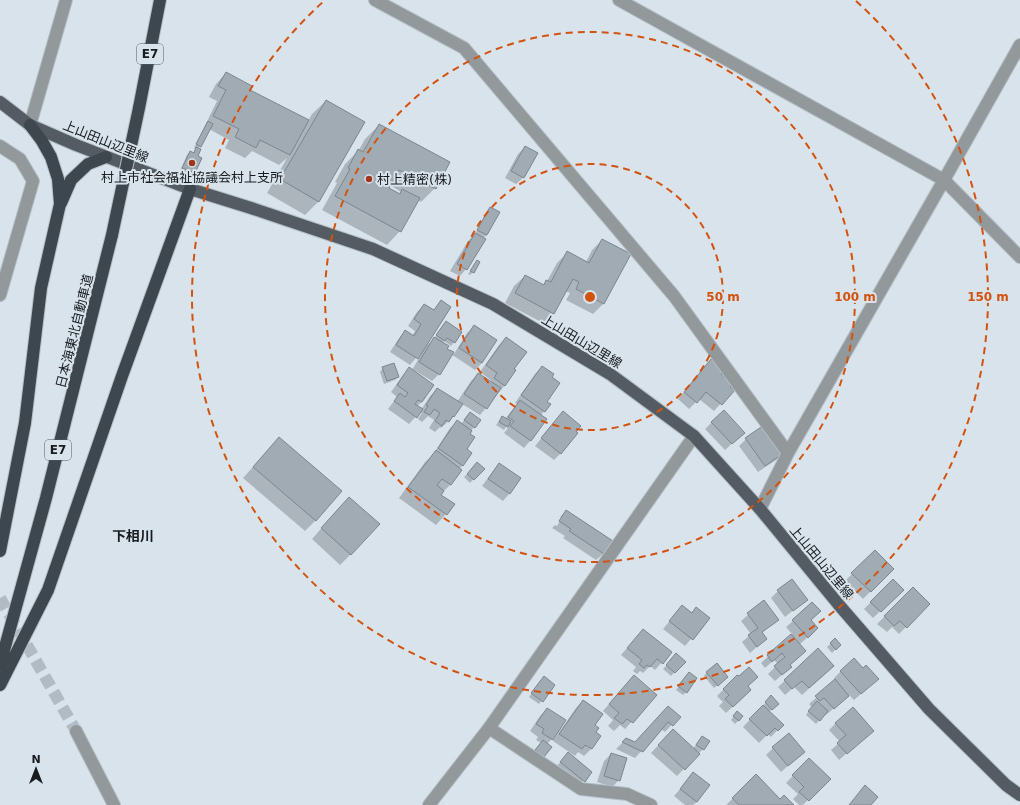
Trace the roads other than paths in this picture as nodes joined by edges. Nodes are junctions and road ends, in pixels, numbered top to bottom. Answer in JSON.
{"nodes":[{"id":1,"x":66,"y":0,"type":"edge"},
{"id":2,"x":160,"y":0,"type":"edge"},
{"id":3,"x":375,"y":0,"type":"edge"},
{"id":4,"x":620,"y":0,"type":"edge"},
{"id":5,"x":1020,"y":45,"type":"edge"},
{"id":6,"x":0,"y":102,"type":"edge"},
{"id":7,"x":30,"y":125,"type":"junction"},
{"id":8,"x":0,"y":146,"type":"edge"},
{"id":9,"x":106,"y":157,"type":"junction"},
{"id":10,"x":944,"y":180,"type":"junction"},
{"id":11,"x":190,"y":189,"type":"junction"},
{"id":12,"x":60,"y":204,"type":"junction"},
{"id":13,"x":1020,"y":257,"type":"edge"},
{"id":14,"x":0,"y":296,"type":"edge"},
{"id":15,"x":694,"y":436,"type":"junction"},
{"id":16,"x":788,"y":453,"type":"junction"},
{"id":17,"x":760,"y":509,"type":"junction"},
{"id":18,"x":0,"y":551,"type":"edge"},
{"id":19,"x":0,"y":665,"type":"edge"},
{"id":20,"x":0,"y":685,"type":"edge"},
{"id":21,"x":489,"y":728,"type":"junction"},
{"id":22,"x":76,"y":731,"type":"tunnel mouth"},
{"id":23,"x":1020,"y":795,"type":"edge"},
{"id":24,"x":114,"y":805,"type":"edge"},
{"id":25,"x":429,"y":805,"type":"edge"},
{"id":26,"x":651,"y":805,"type":"edge"}],
"edges":[{"from":1,"to":7,"type":"street"},
{"from":2,"to":19,"type":"highway","name":"日本海東北自動車道","number":"E7","bridge":true},
{"from":3,"to":16,"type":"street"},
{"from":4,"to":10,"type":"street"},
{"from":5,"to":10,"type":"street"},
{"from":6,"to":7,"type":"main road","name":"上山田山辺里線"},
{"from":7,"to":9,"type":"main road","name":"上山田山辺里線"},
{"from":7,"to":12,"type":"highway"},
{"from":8,"to":14,"type":"street"},
{"from":9,"to":11,"type":"main road","name":"上山田山辺里線"},
{"from":9,"to":12,"type":"highway"},
{"from":10,"to":13,"type":"street"},
{"from":10,"to":16,"type":"street"},
{"from":11,"to":15,"type":"main road","name":"上山田山辺里線"},
{"from":11,"to":20,"type":"highway"},
{"from":12,"to":18,"type":"highway"},
{"from":15,"to":17,"type":"main road","name":"上山田山辺里線"},
{"from":15,"to":21,"type":"street"},
{"from":16,"to":17,"type":"street"},
{"from":17,"to":23,"type":"main road","name":"上山田山辺里線"},
{"from":21,"to":25,"type":"street"},
{"from":21,"to":26,"type":"street"},
{"from":22,"to":24,"type":"street"}]}
